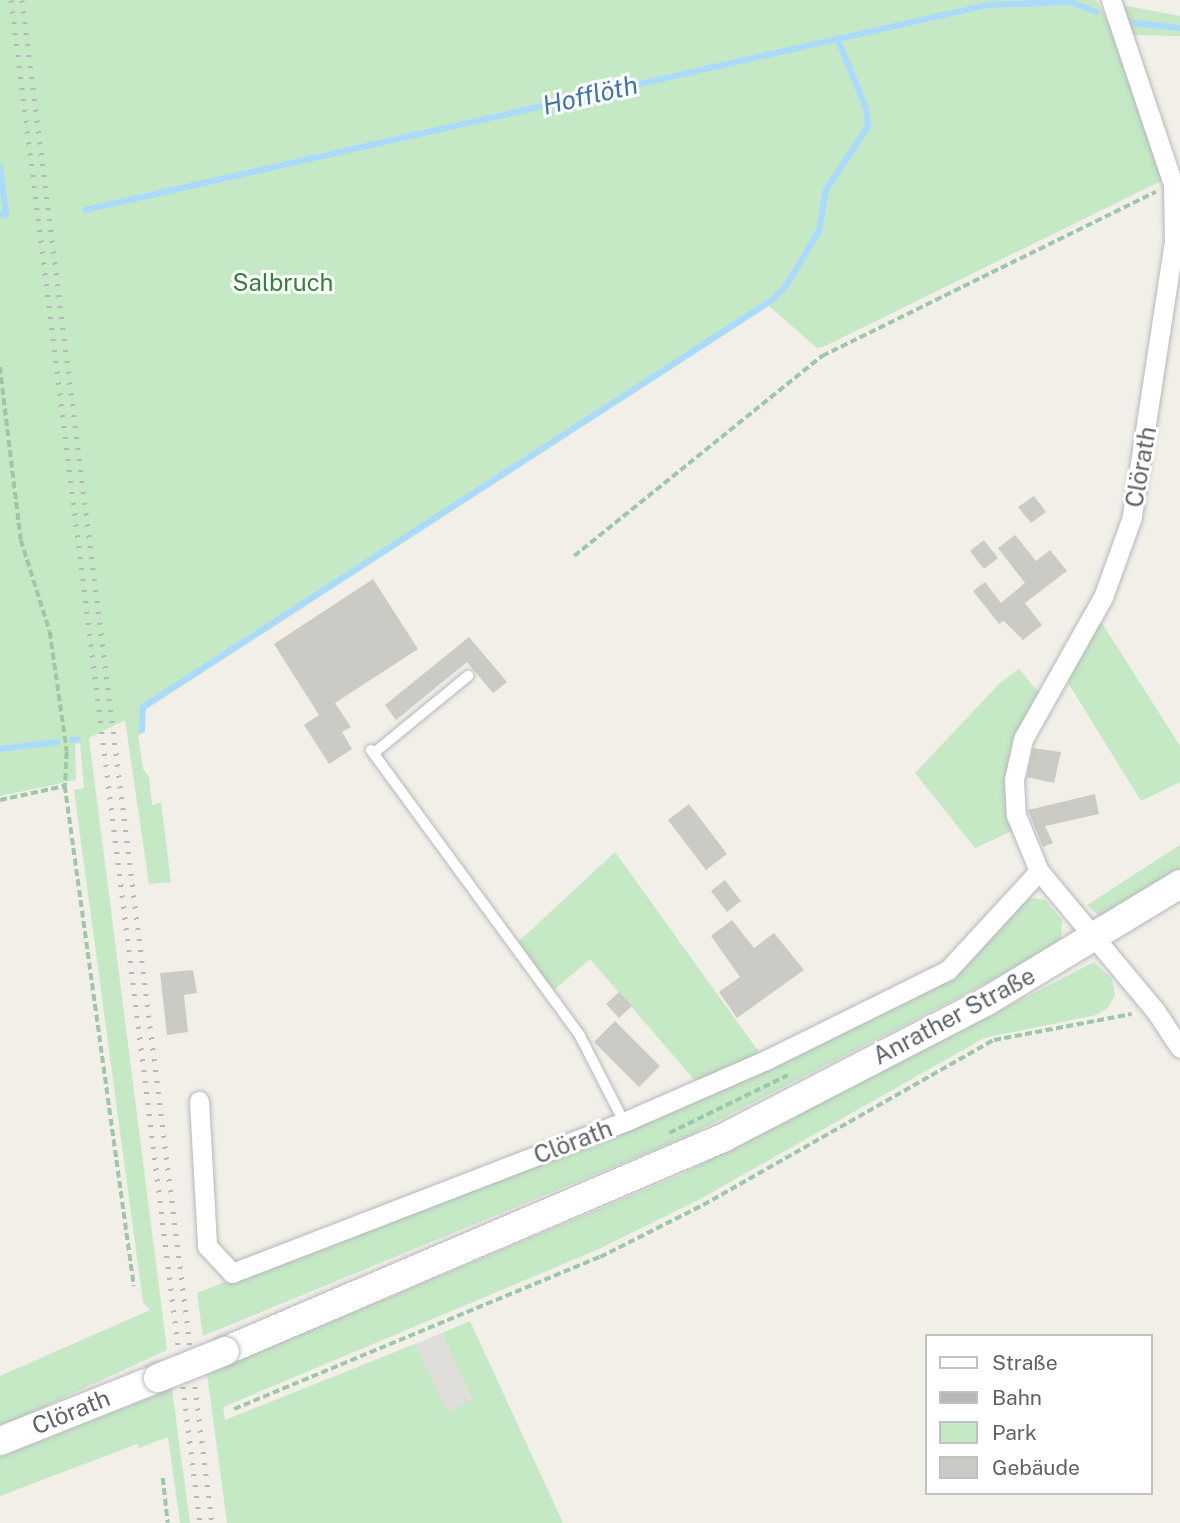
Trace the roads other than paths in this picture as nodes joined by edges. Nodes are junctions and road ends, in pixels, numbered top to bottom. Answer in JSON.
{"nodes":[{"id":1,"x":1111,"y":0,"type":"edge"},
{"id":2,"x":468,"y":676,"type":"dead end"},
{"id":3,"x":1039,"y":871,"type":"junction"},
{"id":4,"x":1180,"y":884,"type":"edge"},
{"id":5,"x":1095,"y":939,"type":"junction"},
{"id":6,"x":1180,"y":1048,"type":"edge"},
{"id":7,"x":199,"y":1101,"type":"dead end"},
{"id":8,"x":624,"y":1122,"type":"junction"},
{"id":9,"x":723,"y":1138,"type":"joint"},
{"id":10,"x":0,"y":1441,"type":"edge"}],
"edges":[{"from":1,"to":3,"type":"street","name":"Clörath"},
{"from":2,"to":8,"type":"lane"},
{"from":3,"to":5,"type":"street","name":"Clörath"},
{"from":3,"to":8,"type":"street","name":"Clörath"},
{"from":4,"to":5,"type":"main road","name":"Anrather Straße"},
{"from":5,"to":6,"type":"street","name":"Clörath"},
{"from":5,"to":9,"type":"main road","name":"Anrather Straße"},
{"from":7,"to":8,"type":"street","name":"Clörath"},
{"from":9,"to":10,"type":"main road","name":"Clörath","bridge":true}]}
